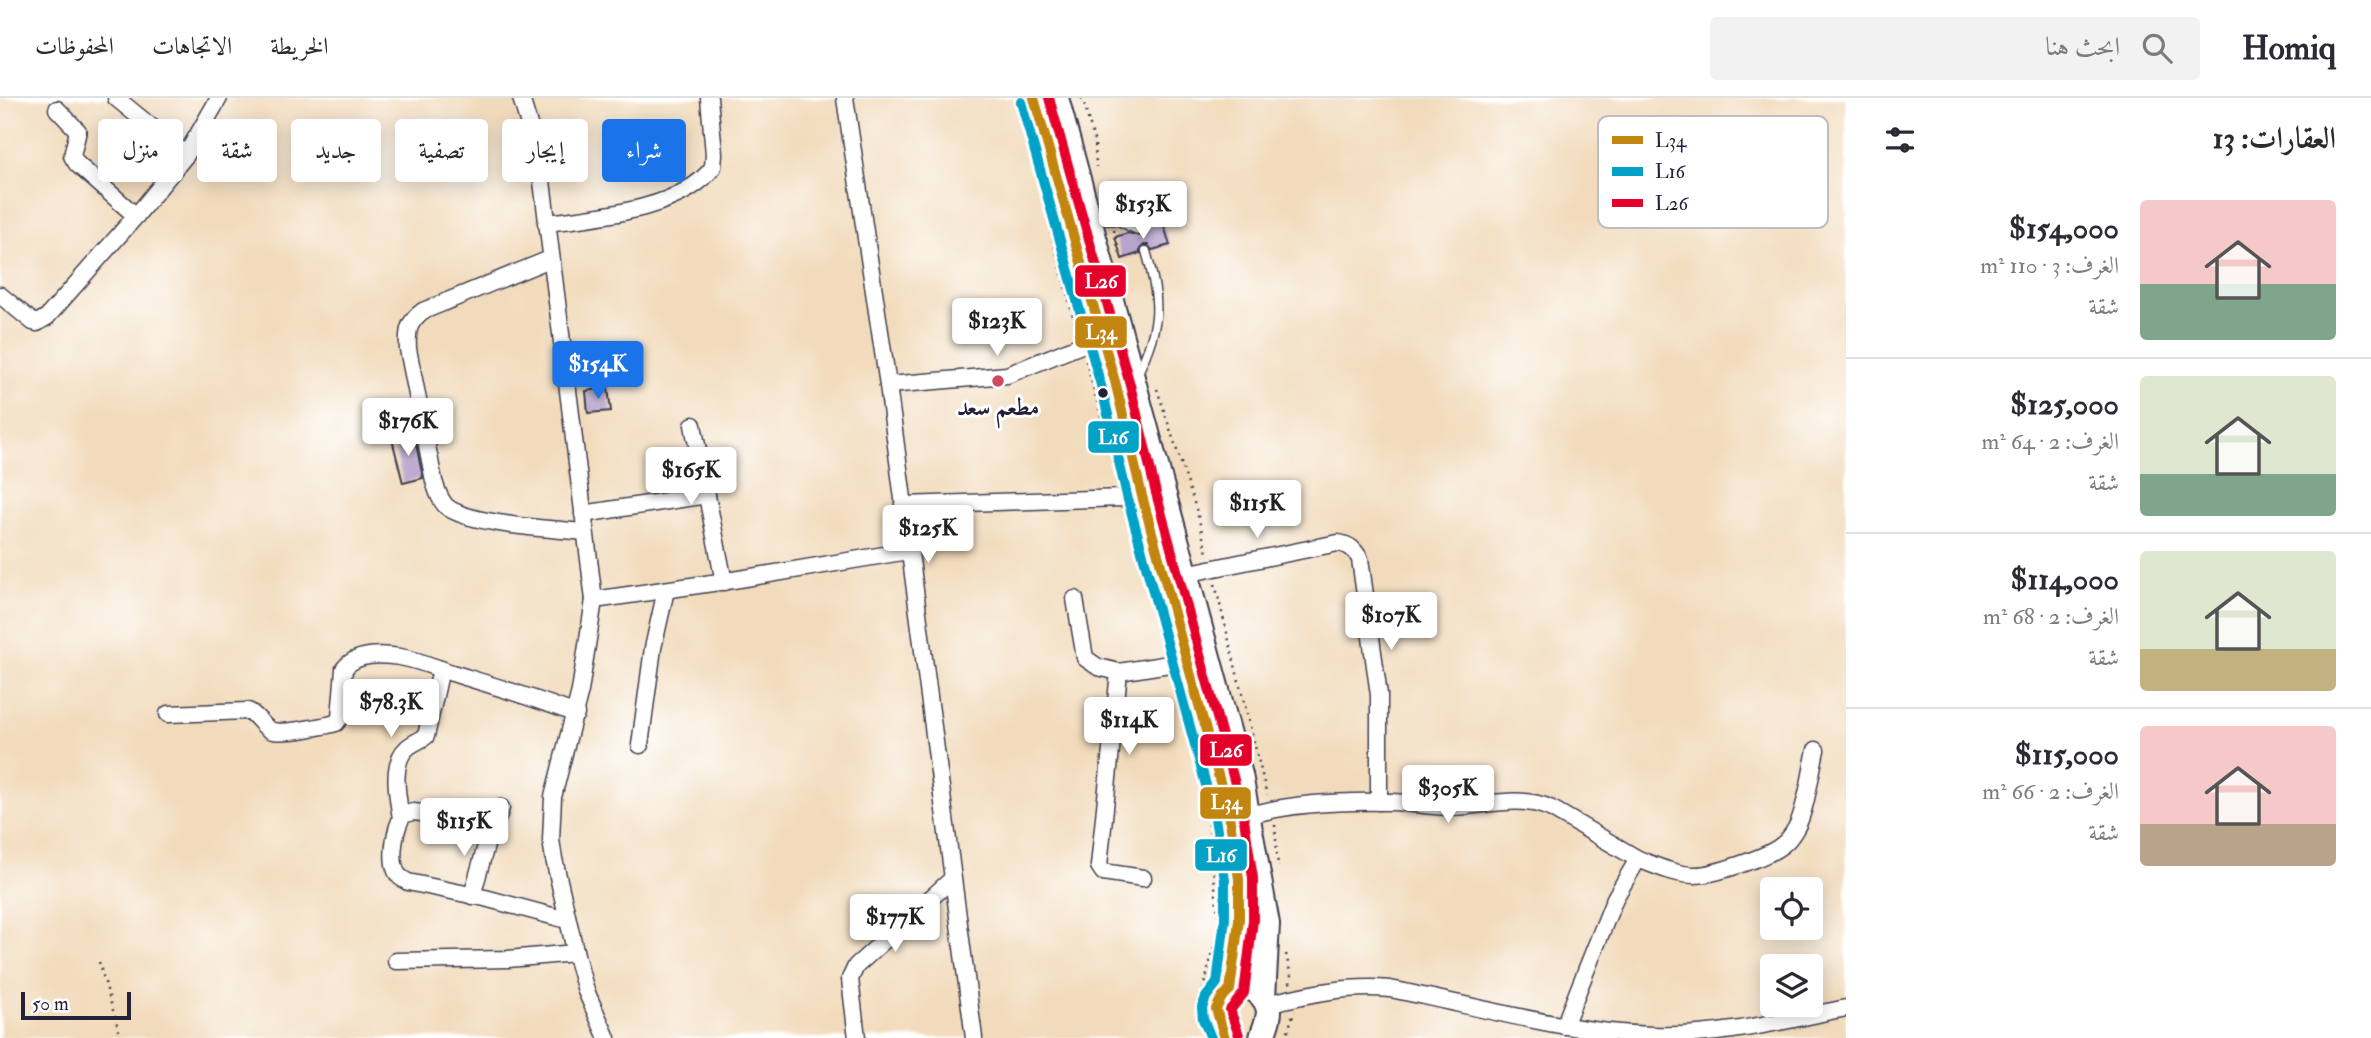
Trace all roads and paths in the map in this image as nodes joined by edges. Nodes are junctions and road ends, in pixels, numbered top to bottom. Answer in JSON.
{"nodes":[{"id":1,"x":116,"y":98,"type":"edge"},
{"id":2,"x":219,"y":98,"type":"edge"},
{"id":3,"x":521,"y":98,"type":"edge"},
{"id":4,"x":709,"y":98,"type":"edge"},
{"id":5,"x":845,"y":98,"type":"edge"},
{"id":6,"x":1034,"y":98,"type":"edge"},
{"id":7,"x":1056,"y":98,"type":"edge"},
{"id":8,"x":57,"y":109,"type":"dead end"},
{"id":9,"x":186,"y":155,"type":"junction"},
{"id":10,"x":1046,"y":215,"type":"dead end"},
{"id":11,"x":136,"y":216,"type":"junction"},
{"id":12,"x":1088,"y":221,"type":"junction"},
{"id":13,"x":546,"y":223,"type":"junction"},
{"id":14,"x":1138,"y":230,"type":"dead end"},
{"id":15,"x":1146,"y":251,"type":"dead end"},
{"id":16,"x":551,"y":258,"type":"junction"},
{"id":17,"x":0,"y":295,"type":"edge"},
{"id":18,"x":1093,"y":344,"type":"junction"},
{"id":19,"x":1134,"y":382,"type":"junction"},
{"id":20,"x":888,"y":385,"type":"junction"},
{"id":21,"x":693,"y":425,"type":"dead end"},
{"id":22,"x":1109,"y":447,"type":"dead end"},
{"id":23,"x":707,"y":495,"type":"junction"},
{"id":24,"x":1143,"y":496,"type":"junction"},
{"id":25,"x":903,"y":505,"type":"junction"},
{"id":26,"x":583,"y":514,"type":"junction"},
{"id":27,"x":585,"y":532,"type":"junction"},
{"id":28,"x":908,"y":551,"type":"junction"},
{"id":29,"x":1185,"y":574,"type":"junction"},
{"id":30,"x":724,"y":582,"type":"junction"},
{"id":31,"x":666,"y":590,"type":"junction"},
{"id":32,"x":1075,"y":599,"type":"dead end"},
{"id":33,"x":594,"y":600,"type":"junction"},
{"id":34,"x":1188,"y":662,"type":"junction"},
{"id":35,"x":441,"y":669,"type":"junction"},
{"id":36,"x":1119,"y":672,"type":"junction"},
{"id":37,"x":168,"y":714,"type":"dead end"},
{"id":38,"x":576,"y":714,"type":"junction"},
{"id":39,"x":640,"y":745,"type":"dead end"},
{"id":40,"x":1816,"y":750,"type":"dead end"},
{"id":41,"x":1379,"y":802,"type":"junction"},
{"id":42,"x":501,"y":808,"type":"dead end"},
{"id":43,"x":1248,"y":816,"type":"junction"},
{"id":44,"x":1208,"y":817,"type":"dead end"},
{"id":45,"x":401,"y":818,"type":"junction"},
{"id":46,"x":490,"y":831,"type":"junction"},
{"id":47,"x":1638,"y":859,"type":"junction"},
{"id":48,"x":1143,"y":878,"type":"dead end"},
{"id":49,"x":952,"y":879,"type":"junction"},
{"id":50,"x":472,"y":896,"type":"junction"},
{"id":51,"x":567,"y":920,"type":"junction"},
{"id":52,"x":1219,"y":926,"type":"dead end"},
{"id":53,"x":1216,"y":939,"type":"dead end"},
{"id":54,"x":575,"y":953,"type":"junction"},
{"id":55,"x":396,"y":961,"type":"dead end"},
{"id":56,"x":99,"y":962,"type":"dead end"},
{"id":57,"x":1230,"y":990,"type":"junction"},
{"id":58,"x":1203,"y":991,"type":"dead end"},
{"id":59,"x":1265,"y":1000,"type":"junction"},
{"id":60,"x":1846,"y":1008,"type":"edge"},
{"id":61,"x":1564,"y":1026,"type":"junction"},
{"id":62,"x":1259,"y":1035,"type":"edge"},
{"id":63,"x":1228,"y":1037,"type":"edge"},
{"id":64,"x":1653,"y":1037,"type":"edge"},
{"id":65,"x":121,"y":1038,"type":"edge"},
{"id":66,"x":607,"y":1038,"type":"edge"},
{"id":67,"x":857,"y":1038,"type":"edge"},
{"id":68,"x":974,"y":1038,"type":"edge"}],
"edges":[{"from":1,"to":9,"type":"street"},
{"from":2,"to":9,"type":"street"},
{"from":3,"to":13,"type":"street"},
{"from":4,"to":13,"type":"street"},
{"from":5,"to":20,"type":"street"},
{"from":6,"to":18,"type":"highway"},
{"from":7,"to":12,"type":"highway"},
{"from":8,"to":11,"type":"street"},
{"from":9,"to":11,"type":"street"},
{"from":10,"to":18,"type":"path"},
{"from":11,"to":17,"type":"street"},
{"from":12,"to":14,"type":"lane"},
{"from":12,"to":19,"type":"highway"},
{"from":13,"to":16,"type":"street"},
{"from":15,"to":19,"type":"lane"},
{"from":16,"to":26,"type":"street"},
{"from":16,"to":27,"type":"street"},
{"from":18,"to":20,"type":"street"},
{"from":18,"to":22,"type":"path"},
{"from":18,"to":24,"type":"highway"},
{"from":19,"to":29,"type":"highway"},
{"from":20,"to":25,"type":"street"},
{"from":21,"to":23,"type":"street"},
{"from":23,"to":26,"type":"street"},
{"from":23,"to":30,"type":"street"},
{"from":24,"to":25,"type":"street"},
{"from":24,"to":34,"type":"highway"},
{"from":25,"to":28,"type":"street"},
{"from":26,"to":27,"type":"street"},
{"from":27,"to":33,"type":"street"},
{"from":28,"to":30,"type":"street"},
{"from":28,"to":49,"type":"street"},
{"from":29,"to":41,"type":"street"},
{"from":29,"to":43,"type":"highway"},
{"from":30,"to":31,"type":"street"},
{"from":31,"to":33,"type":"street"},
{"from":31,"to":39,"type":"street"},
{"from":32,"to":36,"type":"street"},
{"from":33,"to":38,"type":"street"},
{"from":34,"to":36,"type":"street"},
{"from":34,"to":57,"type":"highway"},
{"from":35,"to":37,"type":"street"},
{"from":35,"to":38,"type":"street"},
{"from":35,"to":45,"type":"street"},
{"from":36,"to":48,"type":"street"},
{"from":38,"to":51,"type":"street"},
{"from":40,"to":47,"type":"street"},
{"from":41,"to":43,"type":"street"},
{"from":41,"to":47,"type":"street"},
{"from":42,"to":46,"type":"street"},
{"from":43,"to":59,"type":"highway"},
{"from":44,"to":52,"type":"path"},
{"from":45,"to":46,"type":"street"},
{"from":45,"to":50,"type":"street"},
{"from":46,"to":50,"type":"street"},
{"from":47,"to":61,"type":"street"},
{"from":49,"to":67,"type":"street"},
{"from":49,"to":68,"type":"street"},
{"from":50,"to":51,"type":"street"},
{"from":51,"to":54,"type":"street"},
{"from":53,"to":58,"type":"path"},
{"from":54,"to":55,"type":"street"},
{"from":54,"to":66,"type":"street"},
{"from":56,"to":65,"type":"path"},
{"from":57,"to":59,"type":"highway"},
{"from":57,"to":63,"type":"highway"},
{"from":59,"to":61,"type":"street"},
{"from":59,"to":62,"type":"highway"},
{"from":60,"to":64,"type":"street"},
{"from":61,"to":64,"type":"street"}]}
